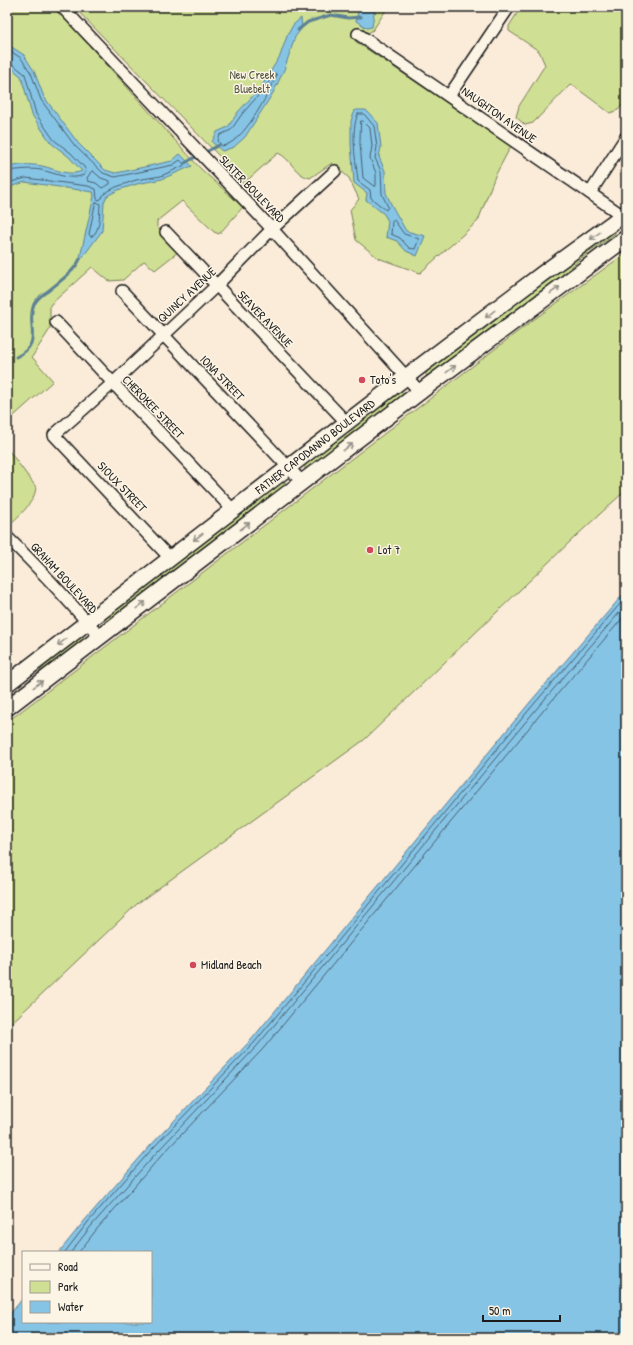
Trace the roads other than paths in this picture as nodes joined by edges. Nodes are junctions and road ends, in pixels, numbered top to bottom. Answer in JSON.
{"nodes":[{"id":1,"x":62,"y":7,"type":"edge"},
{"id":2,"x":509,"y":7,"type":"edge"},
{"id":3,"x":358,"y":34,"type":"dead end"},
{"id":4,"x":449,"y":96,"type":"junction"},
{"id":5,"x":626,"y":137,"type":"edge"},
{"id":6,"x":335,"y":170,"type":"dead end"},
{"id":7,"x":590,"y":193,"type":"junction"},
{"id":8,"x":625,"y":215,"type":"edge"},
{"id":9,"x":272,"y":229,"type":"junction"},
{"id":10,"x":166,"y":232,"type":"dead end"},
{"id":11,"x":626,"y":238,"type":"edge"},
{"id":12,"x":216,"y":286,"type":"junction"},
{"id":13,"x":122,"y":291,"type":"dead end"},
{"id":14,"x":56,"y":322,"type":"dead end"},
{"id":15,"x":163,"y":335,"type":"junction"},
{"id":16,"x":407,"y":377,"type":"junction"},
{"id":17,"x":112,"y":383,"type":"junction"},
{"id":18,"x":420,"y":392,"type":"junction"},
{"id":19,"x":347,"y":423,"type":"junction"},
{"id":20,"x":54,"y":435,"type":"joint"},
{"id":21,"x":290,"y":468,"type":"junction"},
{"id":22,"x":302,"y":482,"type":"junction"},
{"id":23,"x":233,"y":510,"type":"junction"},
{"id":24,"x":7,"y":537,"type":"edge"},
{"id":25,"x":170,"y":558,"type":"junction"},
{"id":26,"x":87,"y":622,"type":"junction"},
{"id":27,"x":100,"y":637,"type":"junction"},
{"id":28,"x":9,"y":680,"type":"edge"},
{"id":29,"x":7,"y":708,"type":"edge"}],
"edges":[{"from":1,"to":9,"type":"street","name":"SLATER BOULEVARD"},
{"from":2,"to":4,"type":"street"},
{"from":3,"to":4,"type":"street","name":"NAUGHTON AVENUE"},
{"from":4,"to":7,"type":"street","name":"NAUGHTON AVENUE"},
{"from":5,"to":7,"type":"street"},
{"from":6,"to":9,"type":"street","name":"QUINCY AVENUE"},
{"from":7,"to":8,"type":"street","name":"NAUGHTON AVENUE"},
{"from":8,"to":16,"type":"main road","name":"FATHER CAPODANNO BOULEVARD","one_way":true},
{"from":9,"to":12,"type":"street","name":"QUINCY AVENUE"},
{"from":9,"to":16,"type":"street","name":"SLATER BOULEVARD"},
{"from":10,"to":12,"type":"street","name":"SEAVER AVENUE"},
{"from":18,"to":11,"type":"main road","name":"FATHER CAPODANNO BOULEVARD","one_way":true},
{"from":12,"to":15,"type":"street","name":"QUINCY AVENUE"},
{"from":12,"to":19,"type":"street","name":"SEAVER AVENUE"},
{"from":13,"to":15,"type":"street","name":"IONA STREET"},
{"from":14,"to":17,"type":"street","name":"CHEROKEE STREET"},
{"from":15,"to":17,"type":"street","name":"QUINCY AVENUE"},
{"from":15,"to":21,"type":"street","name":"IONA STREET"},
{"from":16,"to":18,"type":"street","name":"SLATER BOULEVARD"},
{"from":16,"to":19,"type":"main road","name":"FATHER CAPODANNO BOULEVARD"},
{"from":17,"to":20,"type":"street","name":"QUINCY AVENUE"},
{"from":17,"to":23,"type":"street","name":"CHEROKEE STREET"},
{"from":22,"to":18,"type":"main road","name":"FATHER CAPODANNO BOULEVARD","one_way":true},
{"from":19,"to":21,"type":"main road","name":"FATHER CAPODANNO BOULEVARD"},
{"from":20,"to":25,"type":"street","name":"SIOUX STREET"},
{"from":21,"to":22,"type":"street","name":"IONA STREET"},
{"from":21,"to":23,"type":"main road","name":"FATHER CAPODANNO BOULEVARD"},
{"from":27,"to":22,"type":"main road","name":"FATHER CAPODANNO BOULEVARD","one_way":true},
{"from":23,"to":25,"type":"main road","name":"FATHER CAPODANNO BOULEVARD","one_way":true},
{"from":24,"to":26,"type":"street","name":"GRAHAM BOULEVARD"},
{"from":25,"to":26,"type":"main road","name":"FATHER CAPODANNO BOULEVARD"},
{"from":26,"to":27,"type":"street","name":"GRAHAM BOULEVARD"},
{"from":26,"to":28,"type":"main road","name":"FATHER CAPODANNO BOULEVARD","one_way":true},
{"from":29,"to":27,"type":"main road","name":"FATHER CAPODANNO BOULEVARD","one_way":true}]}
